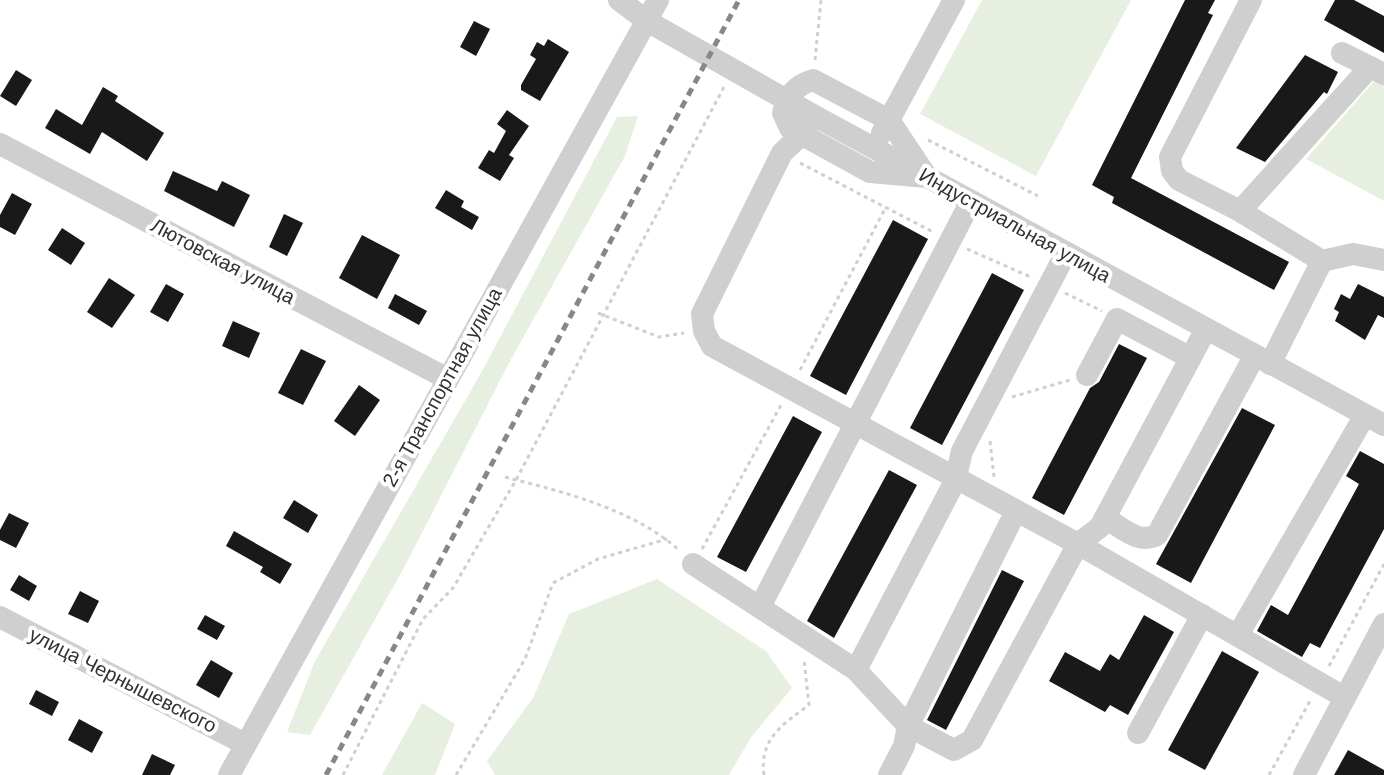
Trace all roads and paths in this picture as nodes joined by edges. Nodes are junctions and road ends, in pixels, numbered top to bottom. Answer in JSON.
{"nodes":[{"id":1,"x":619,"y":0,"type":"edge"},
{"id":2,"x":658,"y":0,"type":"edge"},
{"id":3,"x":821,"y":0,"type":"edge"},
{"id":4,"x":954,"y":0,"type":"edge"},
{"id":5,"x":1251,"y":0,"type":"edge"},
{"id":6,"x":647,"y":21,"type":"junction"},
{"id":7,"x":1342,"y":53,"type":"dead end"},
{"id":8,"x":732,"y":70,"type":"junction"},
{"id":9,"x":1377,"y":71,"type":"edge"},
{"id":10,"x":813,"y":80,"type":"junction"},
{"id":11,"x":786,"y":100,"type":"junction"},
{"id":12,"x":889,"y":120,"type":"junction"},
{"id":13,"x":807,"y":124,"type":"junction"},
{"id":14,"x":916,"y":134,"type":"dead end"},
{"id":15,"x":0,"y":144,"type":"edge"},
{"id":16,"x":874,"y":148,"type":"junction"},
{"id":17,"x":927,"y":177,"type":"junction"},
{"id":18,"x":1038,"y":196,"type":"dead end"},
{"id":19,"x":971,"y":201,"type":"junction"},
{"id":20,"x":1240,"y":211,"type":"junction"},
{"id":21,"x":1066,"y":253,"type":"junction"},
{"id":22,"x":1384,"y":260,"type":"edge"},
{"id":23,"x":1322,"y":261,"type":"junction"},
{"id":24,"x":598,"y":313,"type":"dead end"},
{"id":25,"x":604,"y":315,"type":"junction"},
{"id":26,"x":1206,"y":329,"type":"junction"},
{"id":27,"x":704,"y":331,"type":"junction"},
{"id":28,"x":1189,"y":357,"type":"junction"},
{"id":29,"x":1262,"y":359,"type":"junction"},
{"id":30,"x":1087,"y":375,"type":"joint"},
{"id":31,"x":446,"y":378,"type":"junction"},
{"id":32,"x":986,"y":405,"type":"junction"},
{"id":33,"x":1374,"y":420,"type":"edge"},
{"id":34,"x":856,"y":424,"type":"junction"},
{"id":35,"x":505,"y":477,"type":"dead end"},
{"id":36,"x":516,"y":480,"type":"junction"},
{"id":37,"x":955,"y":481,"type":"junction"},
{"id":38,"x":1006,"y":506,"type":"junction"},
{"id":39,"x":1105,"y":518,"type":"junction"},
{"id":40,"x":667,"y":539,"type":"junction"},
{"id":41,"x":1078,"y":544,"type":"junction"},
{"id":42,"x":693,"y":564,"type":"joint"},
{"id":43,"x":760,"y":607,"type":"junction"},
{"id":44,"x":1202,"y":615,"type":"junction"},
{"id":45,"x":0,"y":617,"type":"edge"},
{"id":46,"x":1384,"y":624,"type":"edge"},
{"id":47,"x":1238,"y":635,"type":"junction"},
{"id":48,"x":803,"y":659,"type":"dead end"},
{"id":49,"x":856,"y":670,"type":"junction"},
{"id":50,"x":1344,"y":697,"type":"junction"},
{"id":51,"x":908,"y":726,"type":"junction"},
{"id":52,"x":1138,"y":733,"type":"dead end"},
{"id":53,"x":245,"y":744,"type":"junction"},
{"id":54,"x":229,"y":775,"type":"edge"},
{"id":55,"x":343,"y":775,"type":"edge"},
{"id":56,"x":456,"y":775,"type":"edge"},
{"id":57,"x":764,"y":775,"type":"edge"},
{"id":58,"x":889,"y":775,"type":"edge"},
{"id":59,"x":1304,"y":775,"type":"edge"}],
"edges":[{"from":1,"to":6,"type":"street","name":"Индустриальная улица"},
{"from":2,"to":6,"type":"street","name":"2-я Транспортная улица"},
{"from":3,"to":10,"type":"path"},
{"from":4,"to":12,"type":"street"},
{"from":5,"to":20,"type":"street"},
{"from":6,"to":8,"type":"street","name":"Индустриальная улица"},
{"from":6,"to":31,"type":"street","name":"2-я Транспортная улица"},
{"from":7,"to":9,"type":"street"},
{"from":8,"to":11,"type":"street","name":"Индустриальная улица"},
{"from":8,"to":25,"type":"path"},
{"from":9,"to":20,"type":"street"},
{"from":10,"to":11,"type":"street"},
{"from":10,"to":12,"type":"street"},
{"from":11,"to":13,"type":"street","name":"Индустриальная улица"},
{"from":12,"to":16,"type":"street"},
{"from":12,"to":17,"type":"street"},
{"from":13,"to":16,"type":"street","name":"Индустриальная улица"},
{"from":13,"to":17,"type":"street"},
{"from":13,"to":27,"type":"street"},
{"from":14,"to":18,"type":"path"},
{"from":15,"to":31,"type":"street","name":"Лютовская улица"},
{"from":16,"to":17,"type":"street","name":"Индустриальная улица"},
{"from":17,"to":19,"type":"street","name":"Индустриальная улица"},
{"from":19,"to":21,"type":"street","name":"Индустриальная улица"},
{"from":19,"to":34,"type":"street"},
{"from":20,"to":23,"type":"street"},
{"from":21,"to":26,"type":"street","name":"Индустриальная улица"},
{"from":21,"to":32,"type":"street"},
{"from":22,"to":23,"type":"street"},
{"from":23,"to":29,"type":"street"},
{"from":24,"to":25,"type":"path"},
{"from":25,"to":27,"type":"path"},
{"from":25,"to":36,"type":"path"},
{"from":26,"to":28,"type":"street"},
{"from":26,"to":29,"type":"street","name":"Индустриальная улица"},
{"from":27,"to":34,"type":"street"},
{"from":28,"to":30,"type":"street"},
{"from":28,"to":39,"type":"street"},
{"from":29,"to":33,"type":"street","name":"Индустриальная улица"},
{"from":29,"to":39,"type":"street"},
{"from":30,"to":32,"type":"path"},
{"from":31,"to":53,"type":"street","name":"2-я Транспортная улица"},
{"from":32,"to":37,"type":"street"},
{"from":32,"to":38,"type":"path"},
{"from":33,"to":47,"type":"street"},
{"from":34,"to":37,"type":"street"},
{"from":34,"to":43,"type":"street"},
{"from":35,"to":36,"type":"path"},
{"from":36,"to":40,"type":"path"},
{"from":36,"to":55,"type":"path"},
{"from":37,"to":38,"type":"street"},
{"from":37,"to":49,"type":"street"},
{"from":38,"to":41,"type":"street"},
{"from":38,"to":51,"type":"street"},
{"from":39,"to":41,"type":"street"},
{"from":40,"to":42,"type":"path"},
{"from":40,"to":56,"type":"path"},
{"from":41,"to":44,"type":"street"},
{"from":41,"to":51,"type":"street"},
{"from":42,"to":43,"type":"street"},
{"from":43,"to":49,"type":"street"},
{"from":44,"to":47,"type":"street"},
{"from":44,"to":52,"type":"street"},
{"from":45,"to":53,"type":"street","name":"улица Чернышевского"},
{"from":46,"to":50,"type":"street"},
{"from":47,"to":50,"type":"street"},
{"from":48,"to":57,"type":"path"},
{"from":49,"to":51,"type":"street"},
{"from":50,"to":59,"type":"street"},
{"from":51,"to":58,"type":"street"},
{"from":53,"to":54,"type":"street","name":"2-я Транспортная улица"}]}
